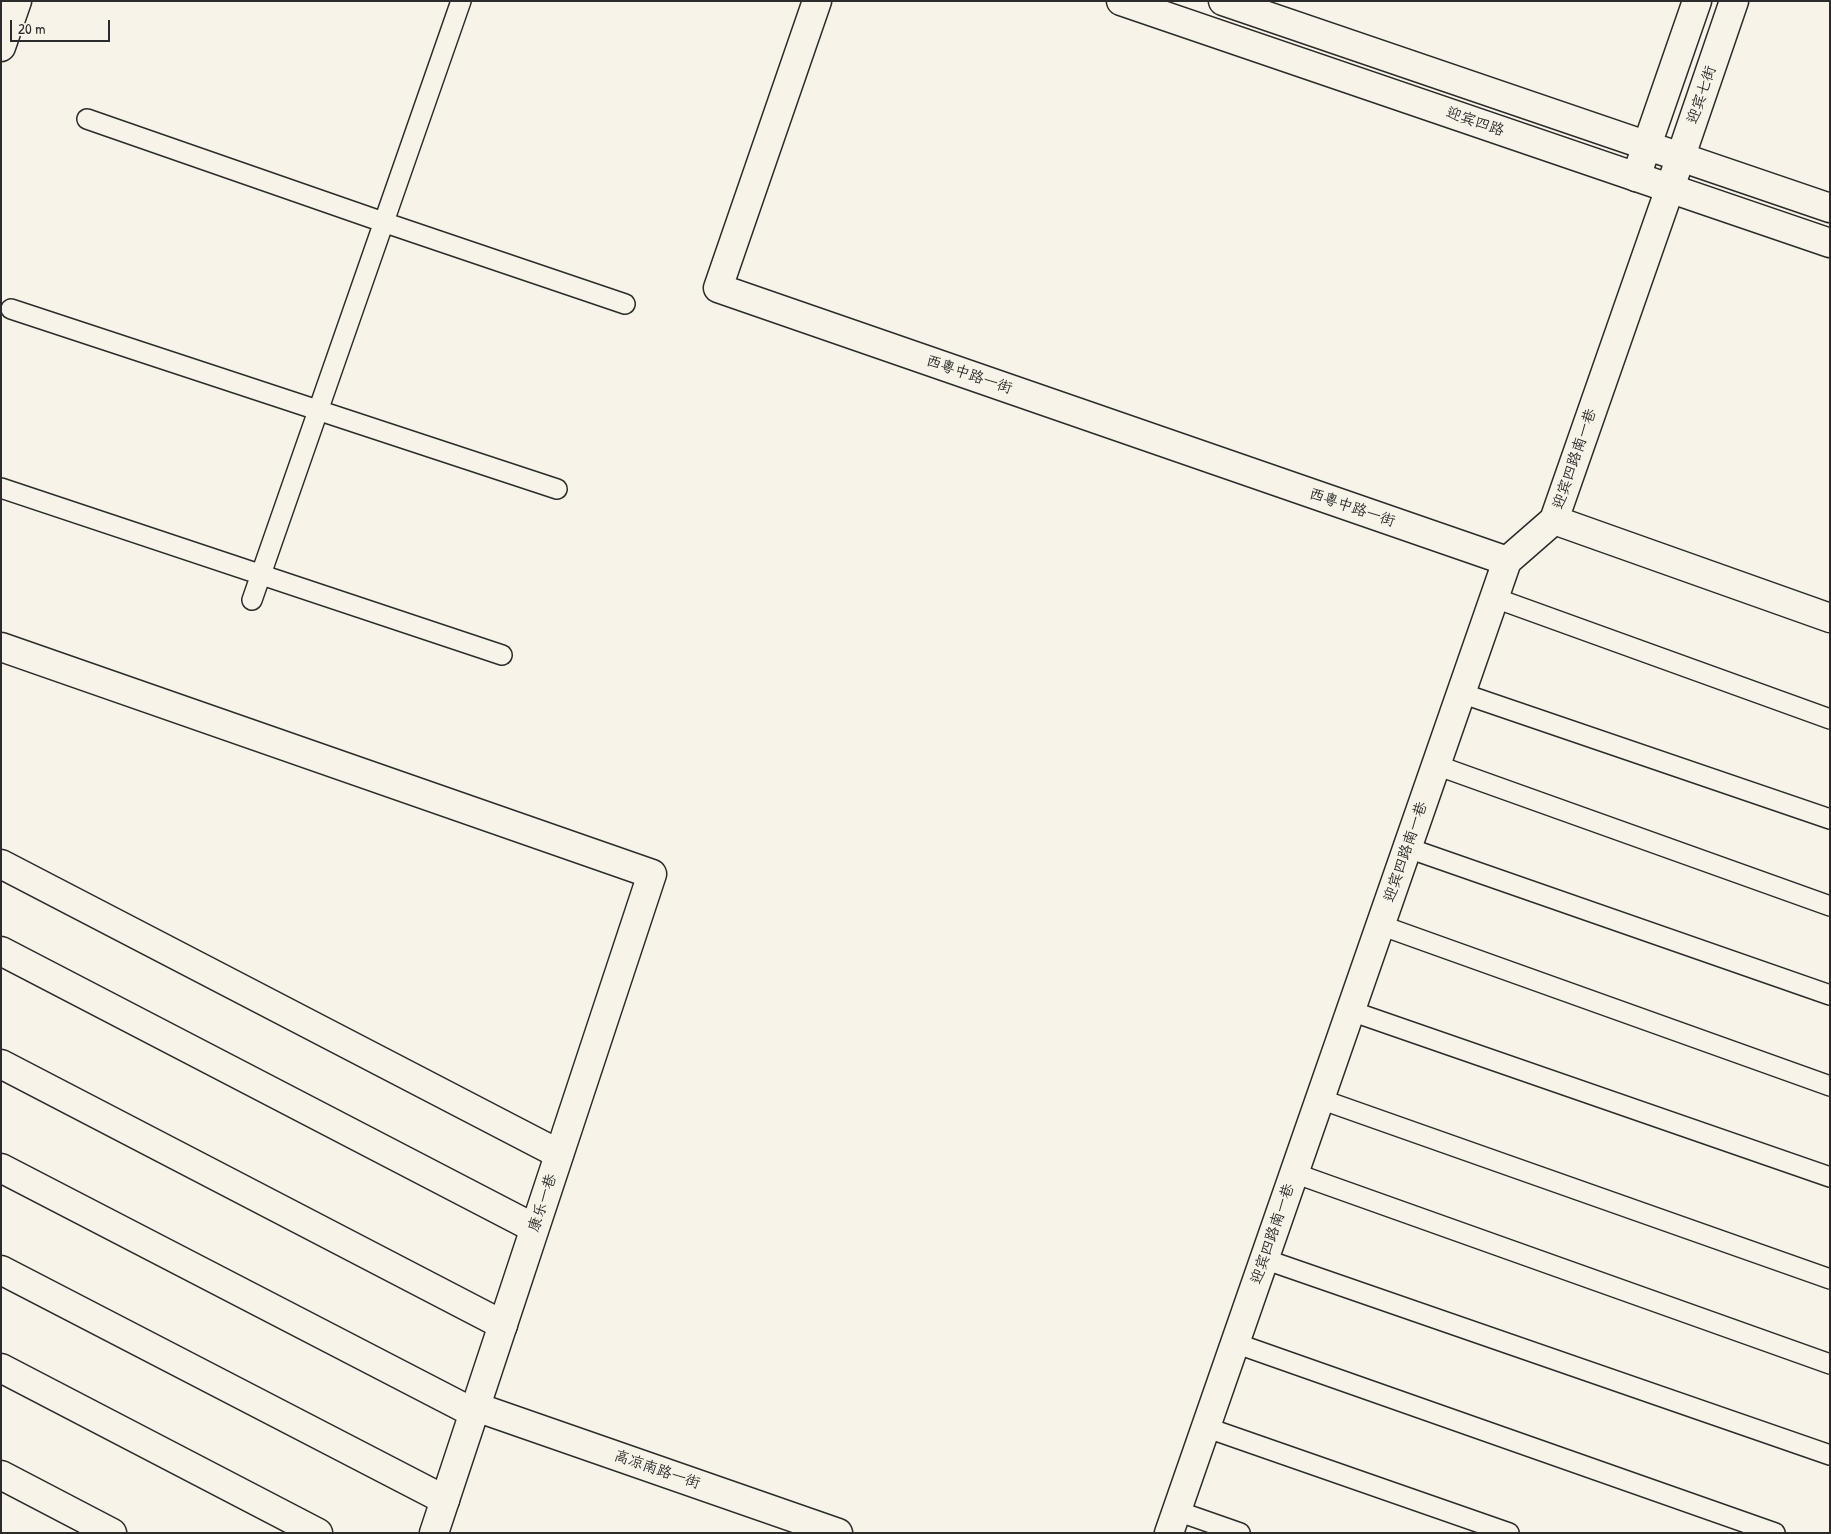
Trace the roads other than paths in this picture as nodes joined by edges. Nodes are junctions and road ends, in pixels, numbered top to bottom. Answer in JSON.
{"nodes":[{"id":1,"x":17,"y":1,"type":"edge"},
{"id":2,"x":461,"y":1,"type":"edge"},
{"id":3,"x":817,"y":1,"type":"edge"},
{"id":4,"x":1121,"y":1,"type":"edge"},
{"id":5,"x":1223,"y":1,"type":"edge"},
{"id":6,"x":1697,"y":1,"type":"edge"},
{"id":7,"x":1734,"y":1,"type":"edge"},
{"id":8,"x":1,"y":47,"type":"edge"},
{"id":9,"x":87,"y":119,"type":"dead end"},
{"id":10,"x":1647,"y":146,"type":"junction"},
{"id":11,"x":1681,"y":157,"type":"junction"},
{"id":12,"x":1636,"y":177,"type":"junction"},
{"id":13,"x":1670,"y":188,"type":"junction"},
{"id":14,"x":1830,"y":208,"type":"edge"},
{"id":15,"x":383,"y":222,"type":"junction"},
{"id":16,"x":1830,"y":243,"type":"edge"},
{"id":17,"x":625,"y":304,"type":"dead end"},
{"id":18,"x":11,"y":309,"type":"dead end"},
{"id":19,"x":318,"y":410,"type":"junction"},
{"id":20,"x":1,"y":488,"type":"edge"},
{"id":21,"x":557,"y":489,"type":"dead end"},
{"id":22,"x":1554,"y":520,"type":"junction"},
{"id":23,"x":1507,"y":561,"type":"junction"},
{"id":24,"x":260,"y":574,"type":"junction"},
{"id":25,"x":1495,"y":598,"type":"junction"},
{"id":26,"x":252,"y":600,"type":"dead end"},
{"id":27,"x":1830,"y":618,"type":"edge"},
{"id":28,"x":1,"y":646,"type":"edge"},
{"id":29,"x":502,"y":656,"type":"dead end"},
{"id":30,"x":1462,"y":693,"type":"junction"},
{"id":31,"x":1830,"y":719,"type":"edge"},
{"id":32,"x":1436,"y":765,"type":"junction"},
{"id":33,"x":1830,"y":819,"type":"edge"},
{"id":34,"x":1408,"y":848,"type":"junction"},
{"id":35,"x":1,"y":864,"type":"edge"},
{"id":36,"x":1830,"y":906,"type":"edge"},
{"id":37,"x":1380,"y":925,"type":"junction"},
{"id":38,"x":1,"y":951,"type":"edge"},
{"id":39,"x":1830,"y":995,"type":"edge"},
{"id":40,"x":1351,"y":1011,"type":"junction"},
{"id":41,"x":1,"y":1064,"type":"edge"},
{"id":42,"x":1830,"y":1086,"type":"edge"},
{"id":43,"x":1320,"y":1099,"type":"junction"},
{"id":44,"x":559,"y":1154,"type":"junction"},
{"id":45,"x":1,"y":1168,"type":"edge"},
{"id":46,"x":1294,"y":1173,"type":"junction"},
{"id":47,"x":1830,"y":1177,"type":"edge"},
{"id":48,"x":534,"y":1228,"type":"junction"},
{"id":49,"x":1264,"y":1258,"type":"junction"},
{"id":50,"x":1,"y":1270,"type":"edge"},
{"id":51,"x":1830,"y":1279,"type":"edge"},
{"id":52,"x":503,"y":1325,"type":"junction"},
{"id":53,"x":1235,"y":1343,"type":"junction"},
{"id":54,"x":1830,"y":1364,"type":"edge"},
{"id":55,"x":1,"y":1368,"type":"edge"},
{"id":56,"x":475,"y":1410,"type":"junction"},
{"id":57,"x":1205,"y":1427,"type":"junction"},
{"id":58,"x":1830,"y":1455,"type":"edge"},
{"id":59,"x":1,"y":1475,"type":"edge"},
{"id":60,"x":445,"y":1500,"type":"junction"},
{"id":61,"x":1173,"y":1522,"type":"edge"},
{"id":62,"x":112,"y":1533,"type":"edge"},
{"id":63,"x":318,"y":1533,"type":"edge"},
{"id":64,"x":434,"y":1533,"type":"edge"},
{"id":65,"x":838,"y":1533,"type":"edge"},
{"id":66,"x":1240,"y":1533,"type":"edge"},
{"id":67,"x":1509,"y":1533,"type":"edge"},
{"id":68,"x":1775,"y":1533,"type":"edge"}],
"edges":[{"from":1,"to":8,"type":"street"},
{"from":2,"to":15,"type":"lane"},
{"from":3,"to":23,"type":"street","name":"西粤中路一街"},
{"from":4,"to":12,"type":"street","name":"迎宾四路"},
{"from":5,"to":10,"type":"street"},
{"from":6,"to":10,"type":"street"},
{"from":7,"to":11,"type":"street","name":"迎宾七街"},
{"from":9,"to":15,"type":"lane"},
{"from":10,"to":11,"type":"street"},
{"from":10,"to":12,"type":"street"},
{"from":11,"to":13,"type":"street","name":"迎宾七街"},
{"from":11,"to":14,"type":"street"},
{"from":12,"to":13,"type":"street","name":"迎宾四路"},
{"from":13,"to":16,"type":"street","name":"迎宾四路"},
{"from":13,"to":22,"type":"street","name":"迎宾四路南一巷"},
{"from":15,"to":17,"type":"lane"},
{"from":15,"to":19,"type":"lane"},
{"from":18,"to":19,"type":"lane"},
{"from":19,"to":21,"type":"lane"},
{"from":19,"to":24,"type":"lane"},
{"from":20,"to":24,"type":"lane"},
{"from":22,"to":23,"type":"street","name":"迎宾四路南一巷"},
{"from":22,"to":27,"type":"street"},
{"from":23,"to":25,"type":"street","name":"迎宾四路南一巷"},
{"from":24,"to":26,"type":"lane"},
{"from":24,"to":29,"type":"lane"},
{"from":25,"to":30,"type":"street","name":"迎宾四路南一巷"},
{"from":25,"to":31,"type":"lane"},
{"from":28,"to":44,"type":"street","name":"康乐一巷"},
{"from":30,"to":32,"type":"street","name":"迎宾四路南一巷"},
{"from":30,"to":33,"type":"lane"},
{"from":32,"to":34,"type":"street","name":"迎宾四路南一巷"},
{"from":32,"to":36,"type":"lane"},
{"from":34,"to":37,"type":"street","name":"迎宾四路南一巷"},
{"from":34,"to":39,"type":"lane"},
{"from":35,"to":44,"type":"street"},
{"from":37,"to":40,"type":"street","name":"迎宾四路南一巷"},
{"from":37,"to":42,"type":"lane"},
{"from":38,"to":48,"type":"street"},
{"from":40,"to":43,"type":"street","name":"迎宾四路南一巷"},
{"from":40,"to":47,"type":"lane"},
{"from":41,"to":52,"type":"street"},
{"from":43,"to":46,"type":"street","name":"迎宾四路南一巷"},
{"from":43,"to":51,"type":"lane"},
{"from":44,"to":48,"type":"street","name":"康乐一巷"},
{"from":45,"to":56,"type":"street","name":"高凉南路一街"},
{"from":46,"to":49,"type":"street","name":"迎宾四路南一巷"},
{"from":46,"to":54,"type":"lane"},
{"from":48,"to":52,"type":"street","name":"康乐一巷"},
{"from":49,"to":53,"type":"street","name":"迎宾四路南一巷"},
{"from":49,"to":58,"type":"lane"},
{"from":50,"to":60,"type":"street"},
{"from":52,"to":56,"type":"street","name":"康乐一巷"},
{"from":53,"to":57,"type":"street","name":"迎宾四路南一巷"},
{"from":53,"to":68,"type":"lane"},
{"from":55,"to":63,"type":"street"},
{"from":56,"to":60,"type":"street","name":"康乐一巷"},
{"from":56,"to":65,"type":"street","name":"高凉南路一街"},
{"from":57,"to":61,"type":"street","name":"迎宾四路南一巷"},
{"from":57,"to":67,"type":"lane"},
{"from":59,"to":62,"type":"street"},
{"from":60,"to":64,"type":"street","name":"康乐一巷"},
{"from":61,"to":66,"type":"lane"}]}
